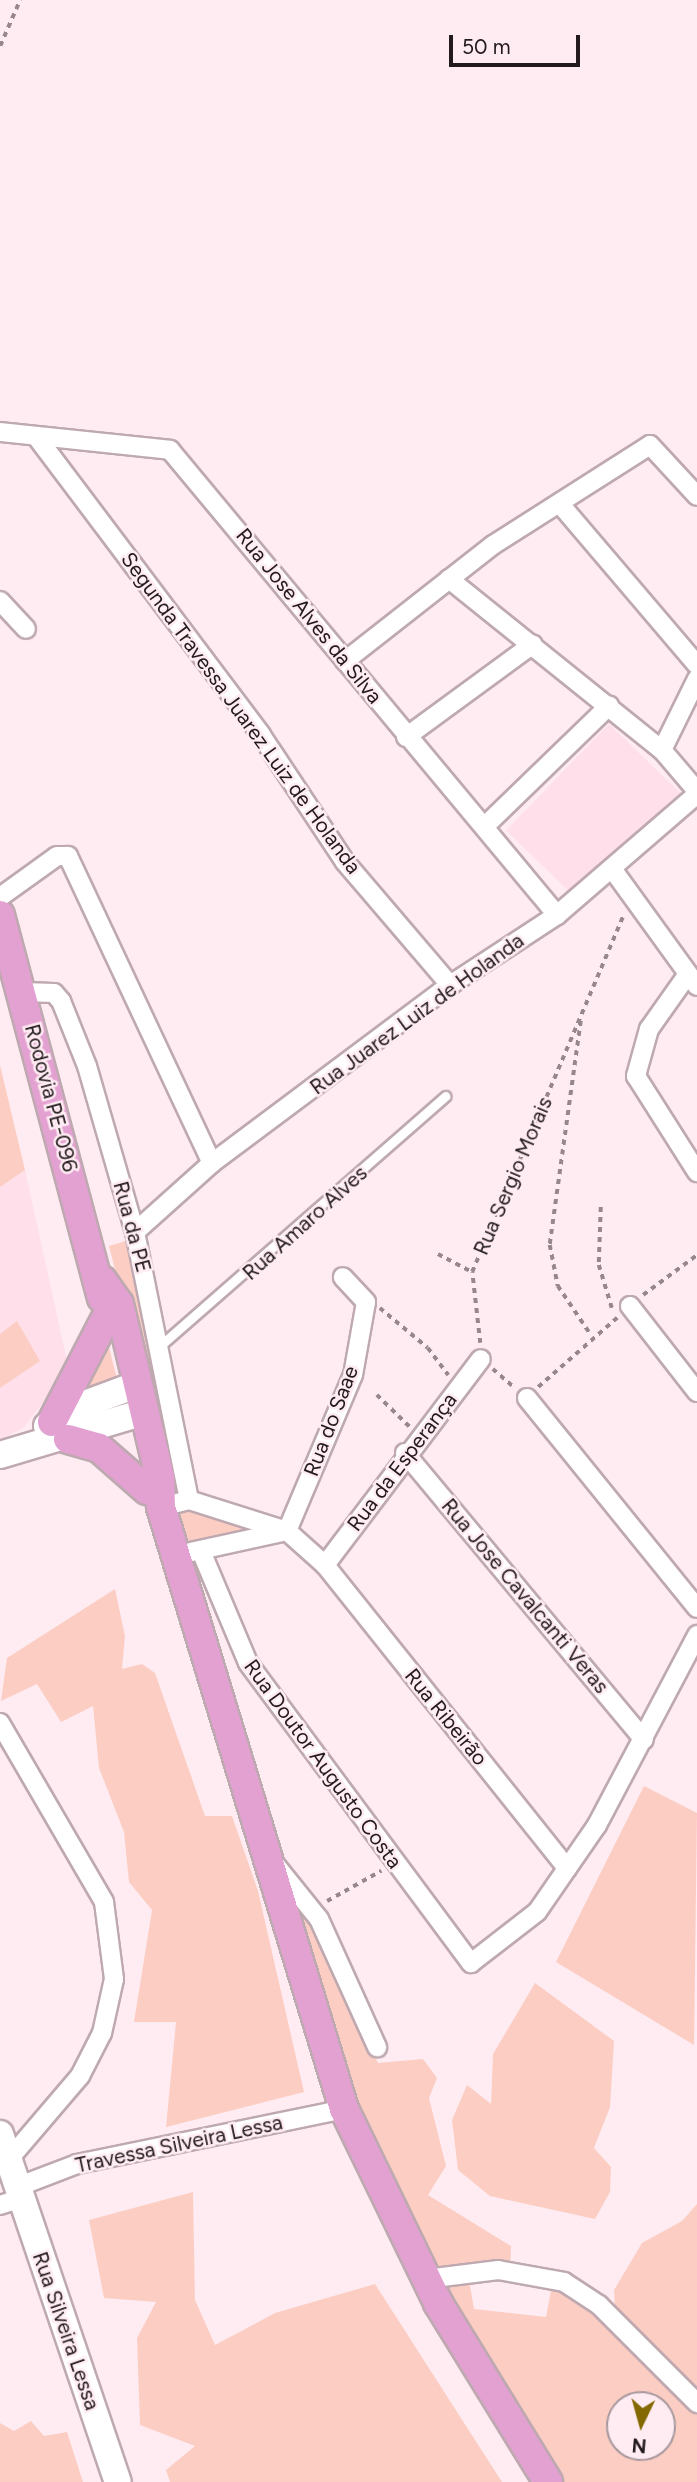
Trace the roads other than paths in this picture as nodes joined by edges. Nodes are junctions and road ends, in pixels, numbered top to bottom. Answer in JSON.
{"nodes":[{"id":1,"x":0,"y":432,"type":"edge"},
{"id":2,"x":36,"y":436,"type":"junction"},
{"id":3,"x":697,"y":496,"type":"edge"},
{"id":4,"x":560,"y":504,"type":"junction"},
{"id":5,"x":449,"y":579,"type":"junction"},
{"id":6,"x":0,"y":601,"type":"edge"},
{"id":7,"x":26,"y":629,"type":"dead end"},
{"id":8,"x":533,"y":644,"type":"junction"},
{"id":9,"x":345,"y":661,"type":"junction"},
{"id":10,"x":697,"y":665,"type":"edge"},
{"id":11,"x":697,"y":678,"type":"edge"},
{"id":12,"x":609,"y":706,"type":"junction"},
{"id":13,"x":406,"y":737,"type":"junction"},
{"id":14,"x":662,"y":750,"type":"junction"},
{"id":15,"x":697,"y":793,"type":"edge"},
{"id":16,"x":485,"y":827,"type":"junction"},
{"id":17,"x":613,"y":870,"type":"junction"},
{"id":18,"x":0,"y":897,"type":"edge"},
{"id":19,"x":0,"y":915,"type":"edge"},
{"id":20,"x":557,"y":915,"type":"junction"},
{"id":21,"x":697,"y":956,"type":"edge"},
{"id":22,"x":689,"y":976,"type":"edge"},
{"id":23,"x":450,"y":985,"type":"junction"},
{"id":24,"x":22,"y":992,"type":"junction"},
{"id":25,"x":445,"y":1096,"type":"dead end"},
{"id":26,"x":212,"y":1163,"type":"junction"},
{"id":27,"x":697,"y":1172,"type":"edge"},
{"id":28,"x":135,"y":1233,"type":"junction"},
{"id":29,"x":342,"y":1277,"type":"dead end"},
{"id":30,"x":102,"y":1280,"type":"junction"},
{"id":31,"x":630,"y":1306,"type":"road end"},
{"id":32,"x":106,"y":1318,"type":"junction"},
{"id":33,"x":161,"y":1345,"type":"junction"},
{"id":34,"x":481,"y":1359,"type":"road end"},
{"id":35,"x":697,"y":1392,"type":"edge"},
{"id":36,"x":527,"y":1398,"type":"road end"},
{"id":37,"x":132,"y":1401,"type":"junction"},
{"id":38,"x":60,"y":1430,"type":"junction"},
{"id":39,"x":405,"y":1453,"type":"junction"},
{"id":40,"x":0,"y":1455,"type":"edge"},
{"id":41,"x":154,"y":1498,"type":"junction"},
{"id":42,"x":189,"y":1500,"type":"junction"},
{"id":43,"x":287,"y":1531,"type":"junction"},
{"id":44,"x":189,"y":1553,"type":"junction"},
{"id":45,"x":325,"y":1565,"type":"junction"},
{"id":46,"x":697,"y":1608,"type":"edge"},
{"id":47,"x":697,"y":1636,"type":"edge"},
{"id":48,"x":0,"y":1723,"type":"edge"},
{"id":49,"x":644,"y":1740,"type":"junction"},
{"id":50,"x":259,"y":1847,"type":"junction"},
{"id":51,"x":566,"y":1868,"type":"junction"},
{"id":52,"x":377,"y":2047,"type":"dead end"},
{"id":53,"x":344,"y":2109,"type":"junction"},
{"id":54,"x":0,"y":2134,"type":"edge"},
{"id":55,"x":9,"y":2180,"type":"edge"},
{"id":56,"x":426,"y":2279,"type":"junction"},
{"id":57,"x":697,"y":2403,"type":"edge"},
{"id":58,"x":118,"y":2482,"type":"edge"},
{"id":59,"x":548,"y":2482,"type":"edge"}],
"edges":[{"from":1,"to":2,"type":"street","name":"Rua Jose Alves da Silva"},
{"from":2,"to":9,"type":"street","name":"Rua Jose Alves da Silva"},
{"from":2,"to":23,"type":"street","name":"Segunda Travessa Juarez Luiz de Holanda"},
{"from":3,"to":4,"type":"street"},
{"from":4,"to":5,"type":"street"},
{"from":4,"to":10,"type":"street"},
{"from":5,"to":8,"type":"street"},
{"from":5,"to":9,"type":"street"},
{"from":6,"to":7,"type":"street"},
{"from":8,"to":12,"type":"street"},
{"from":8,"to":13,"type":"street"},
{"from":9,"to":13,"type":"street","name":"Rua Jose Alves da Silva"},
{"from":11,"to":14,"type":"street"},
{"from":12,"to":14,"type":"street"},
{"from":12,"to":16,"type":"street"},
{"from":13,"to":16,"type":"street","name":"Rua Jose Alves da Silva"},
{"from":14,"to":15,"type":"street"},
{"from":15,"to":17,"type":"street","name":"Rua Juarez Luiz de Holanda"},
{"from":16,"to":20,"type":"street","name":"Rua Jose Alves da Silva"},
{"from":17,"to":20,"type":"street","name":"Rua Juarez Luiz de Holanda"},
{"from":17,"to":22,"type":"street"},
{"from":18,"to":26,"type":"street"},
{"from":19,"to":24,"type":"main road","name":"Rodovia PE-096"},
{"from":20,"to":23,"type":"street","name":"Rua Juarez Luiz de Holanda"},
{"from":21,"to":22,"type":"street"},
{"from":22,"to":27,"type":"street"},
{"from":23,"to":26,"type":"street","name":"Rua Juarez Luiz de Holanda"},
{"from":24,"to":28,"type":"street","name":"Rua da PE"},
{"from":24,"to":30,"type":"main road","name":"Rodovia PE-096"},
{"from":25,"to":33,"type":"lane","name":"Rua Amaro Alves"},
{"from":26,"to":28,"type":"street","name":"Rua Juarez Luiz de Holanda"},
{"from":28,"to":33,"type":"street","name":"Rua da PE"},
{"from":29,"to":43,"type":"street","name":"Rua do Saae"},
{"from":30,"to":32,"type":"main road"},
{"from":30,"to":37,"type":"main road"},
{"from":31,"to":35,"type":"street"},
{"from":32,"to":37,"type":"main road"},
{"from":32,"to":38,"type":"main road"},
{"from":33,"to":42,"type":"street","name":"Rua da PE"},
{"from":34,"to":39,"type":"street","name":"Rua da Esperança"},
{"from":36,"to":46,"type":"street"},
{"from":37,"to":38,"type":"main road"},
{"from":37,"to":41,"type":"main road"},
{"from":38,"to":40,"type":"main road"},
{"from":38,"to":41,"type":"main road"},
{"from":39,"to":45,"type":"street","name":"Rua da Esperança"},
{"from":39,"to":49,"type":"street","name":"Rua Jose Cavalcanti Veras"},
{"from":41,"to":42,"type":"street"},
{"from":41,"to":44,"type":"main road"},
{"from":42,"to":43,"type":"street"},
{"from":43,"to":44,"type":"street"},
{"from":43,"to":45,"type":"street","name":"Rua Ribeirão"},
{"from":44,"to":50,"type":"main road"},
{"from":44,"to":51,"type":"street","name":"Rua Doutor Augusto Costa"},
{"from":45,"to":51,"type":"street","name":"Rua Ribeirão"},
{"from":47,"to":49,"type":"street"},
{"from":48,"to":55,"type":"street"},
{"from":49,"to":51,"type":"street"},
{"from":50,"to":52,"type":"street"},
{"from":50,"to":53,"type":"main road"},
{"from":53,"to":55,"type":"street","name":"Travessa Silveira Lessa"},
{"from":53,"to":56,"type":"main road"},
{"from":54,"to":55,"type":"main road","name":"Rua Silveira Lessa"},
{"from":55,"to":58,"type":"main road","name":"Rua Silveira Lessa"},
{"from":56,"to":57,"type":"street"},
{"from":56,"to":59,"type":"main road"}]}
